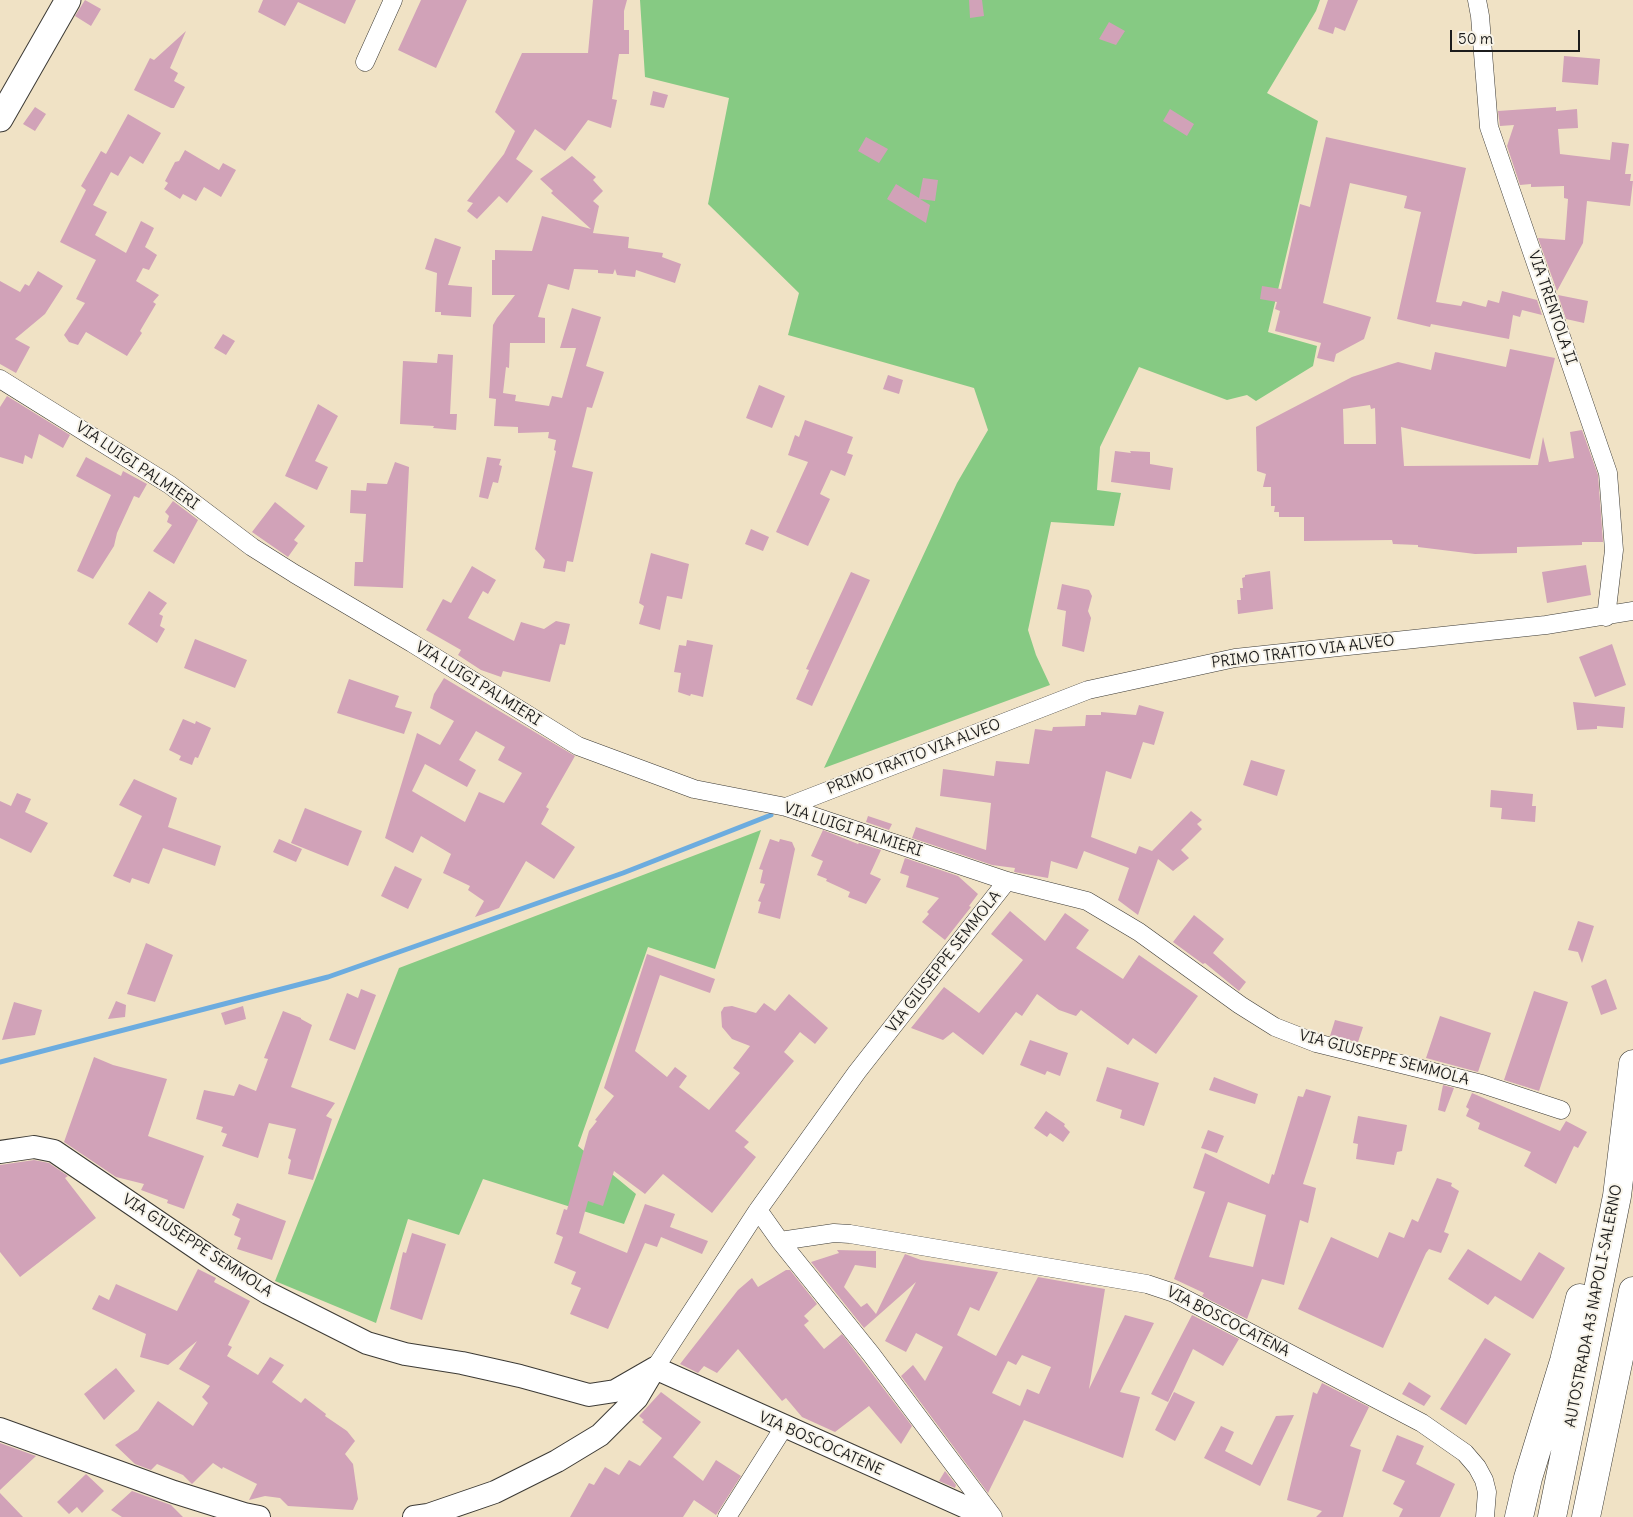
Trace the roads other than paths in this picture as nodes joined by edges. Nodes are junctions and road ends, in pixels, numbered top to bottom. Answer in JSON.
{"nodes":[{"id":1,"x":68,"y":0,"type":"edge"},
{"id":2,"x":394,"y":0,"type":"edge"},
{"id":3,"x":1477,"y":0,"type":"edge"},
{"id":4,"x":365,"y":62,"type":"dead end"},
{"id":5,"x":0,"y":119,"type":"edge"},
{"id":6,"x":0,"y":378,"type":"edge"},
{"id":7,"x":1633,"y":611,"type":"edge"},
{"id":8,"x":1606,"y":617,"type":"junction"},
{"id":9,"x":786,"y":807,"type":"junction"},
{"id":10,"x":1008,"y":881,"type":"junction"},
{"id":11,"x":1633,"y":1064,"type":"edge"},
{"id":12,"x":1561,"y":1110,"type":"dead end"},
{"id":13,"x":0,"y":1152,"type":"edge"},
{"id":14,"x":1617,"y":1196,"type":"junction"},
{"id":15,"x":758,"y":1210,"type":"junction"},
{"id":16,"x":780,"y":1241,"type":"junction"},
{"id":17,"x":1633,"y":1291,"type":"edge"},
{"id":18,"x":655,"y":1368,"type":"junction"},
{"id":19,"x":784,"y":1427,"type":"junction"},
{"id":20,"x":0,"y":1429,"type":"edge"},
{"id":21,"x":259,"y":1517,"type":"edge"},
{"id":22,"x":414,"y":1517,"type":"edge"},
{"id":23,"x":727,"y":1517,"type":"edge"},
{"id":24,"x":988,"y":1517,"type":"edge"},
{"id":25,"x":993,"y":1517,"type":"edge"},
{"id":26,"x":1485,"y":1517,"type":"edge"},
{"id":27,"x":1518,"y":1517,"type":"edge"},
{"id":28,"x":1552,"y":1517,"type":"edge"},
{"id":29,"x":1586,"y":1517,"type":"edge"}],
"edges":[{"from":1,"to":5,"type":"main road"},
{"from":2,"to":4,"type":"street"},
{"from":3,"to":8,"type":"street","name":"VIA TRENTOLA II"},
{"from":6,"to":9,"type":"street","name":"VIA LUIGI PALMIERI"},
{"from":7,"to":8,"type":"street","name":"PRIMO TRATTO VIA ALVEO"},
{"from":8,"to":9,"type":"street","name":"PRIMO TRATTO VIA ALVEO"},
{"from":9,"to":10,"type":"street","name":"VIA LUIGI PALMIERI"},
{"from":10,"to":12,"type":"street","name":"VIA GIUSEPPE SEMMOLA"},
{"from":10,"to":15,"type":"street","name":"VIA GIUSEPPE SEMMOLA"},
{"from":11,"to":14,"type":"highway","name":"AUTOSTRADA A3 NAPOLI-SALERNO"},
{"from":13,"to":18,"type":"street","name":"VIA GIUSEPPE SEMMOLA"},
{"from":14,"to":27,"type":"highway"},
{"from":14,"to":28,"type":"highway","name":"AUTOSTRADA A3 NAPOLI-SALERNO"},
{"from":15,"to":16,"type":"street"},
{"from":15,"to":18,"type":"street","name":"VIA GIUSEPPE SEMMOLA"},
{"from":16,"to":25,"type":"street"},
{"from":16,"to":26,"type":"street","name":"VIA BOSCOCATENA"},
{"from":17,"to":29,"type":"highway"},
{"from":18,"to":19,"type":"street","name":"VIA BOSCOCATENE"},
{"from":18,"to":22,"type":"street","name":"VIA GIUSEPPE SEMMOLA"},
{"from":19,"to":23,"type":"street"},
{"from":19,"to":24,"type":"street","name":"VIA BOSCOCATENE"},
{"from":20,"to":21,"type":"street"}]}
